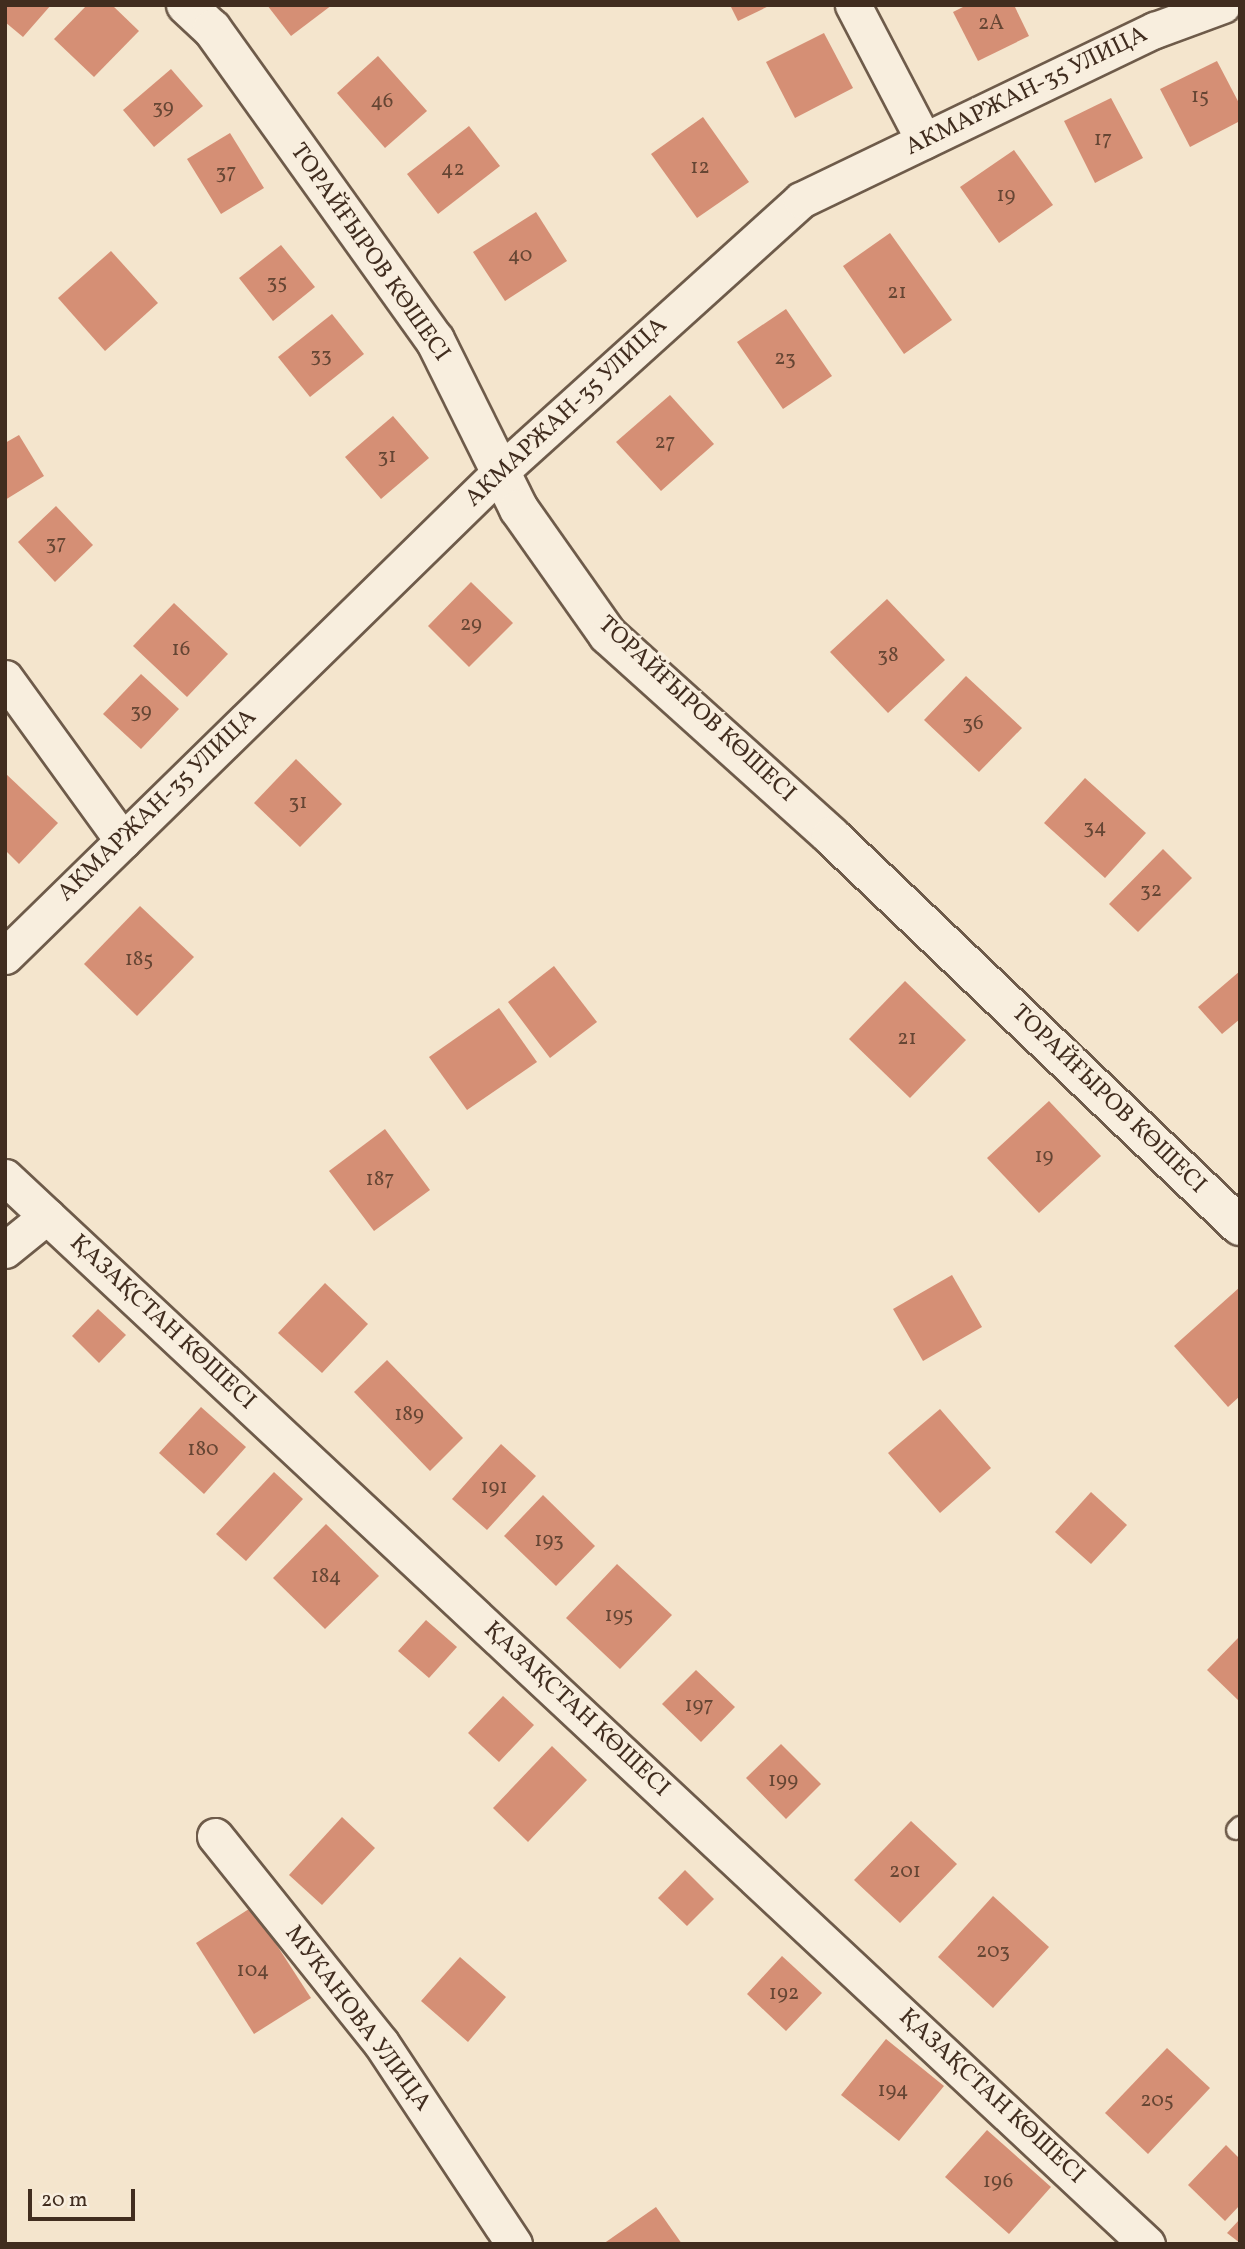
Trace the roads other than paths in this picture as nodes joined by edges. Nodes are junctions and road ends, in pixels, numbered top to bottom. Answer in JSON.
{"nodes":[{"id":1,"x":186,"y":5,"type":"edge"},
{"id":2,"x":853,"y":5,"type":"edge"},
{"id":3,"x":1223,"y":5,"type":"edge"},
{"id":4,"x":924,"y":141,"type":"junction"},
{"id":5,"x":501,"y":471,"type":"junction"},
{"id":6,"x":5,"y":678,"type":"edge"},
{"id":7,"x":122,"y":841,"type":"junction"},
{"id":8,"x":5,"y":956,"type":"edge"},
{"id":9,"x":5,"y":1177,"type":"edge"},
{"id":10,"x":47,"y":1216,"type":"junction"},
{"id":11,"x":1240,"y":1226,"type":"edge"},
{"id":12,"x":5,"y":1250,"type":"edge"},
{"id":13,"x":215,"y":1836,"type":"dead end"},
{"id":14,"x":514,"y":2244,"type":"edge"},
{"id":15,"x":1147,"y":2244,"type":"edge"}],
"edges":[{"from":1,"to":5,"type":"street","name":"ТОРАЙҒЫРОВ КӨШЕСІ"},
{"from":2,"to":4,"type":"street"},
{"from":3,"to":4,"type":"street","name":"АКМАРЖАН-35 УЛИЦА"},
{"from":4,"to":5,"type":"street","name":"АКМАРЖАН-35 УЛИЦА"},
{"from":5,"to":7,"type":"street","name":"АКМАРЖАН-35 УЛИЦА"},
{"from":5,"to":11,"type":"street","name":"ТОРАЙҒЫРОВ КӨШЕСІ"},
{"from":6,"to":7,"type":"street"},
{"from":7,"to":8,"type":"street","name":"АКМАРЖАН-35 УЛИЦА"},
{"from":9,"to":10,"type":"street","name":"ҚАЗАҚСТАН КӨШЕСІ"},
{"from":10,"to":12,"type":"street"},
{"from":10,"to":15,"type":"street","name":"ҚАЗАҚСТАН КӨШЕСІ"},
{"from":13,"to":14,"type":"street","name":"МУКАНОВА УЛИЦА"}]}
